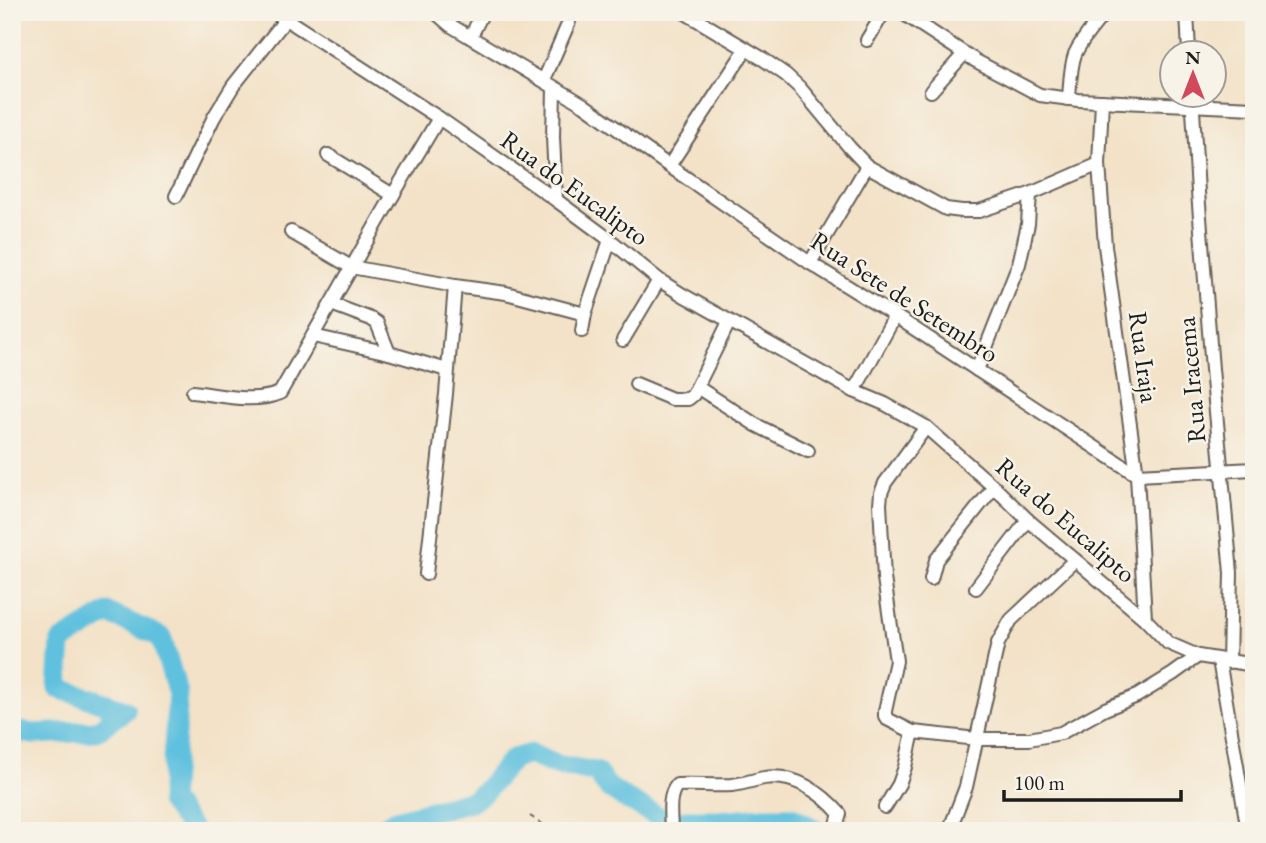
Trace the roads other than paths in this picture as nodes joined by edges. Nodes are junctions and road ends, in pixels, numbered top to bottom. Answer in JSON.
{"nodes":[{"id":1,"x":435,"y":12,"type":"edge"},
{"id":2,"x":483,"y":12,"type":"edge"},
{"id":3,"x":684,"y":12,"type":"edge"},
{"id":4,"x":884,"y":12,"type":"edge"},
{"id":5,"x":901,"y":12,"type":"edge"},
{"id":6,"x":1105,"y":12,"type":"edge"},
{"id":7,"x":1187,"y":12,"type":"edge"},
{"id":8,"x":281,"y":16,"type":"edge"},
{"id":9,"x":569,"y":22,"type":"dead end"},
{"id":10,"x":471,"y":36,"type":"junction"},
{"id":11,"x":1188,"y":38,"type":"edge"},
{"id":12,"x":867,"y":40,"type":"dead end"},
{"id":13,"x":746,"y":49,"type":"junction"},
{"id":14,"x":964,"y":54,"type":"junction"},
{"id":15,"x":549,"y":84,"type":"junction"},
{"id":16,"x":931,"y":92,"type":"dead end"},
{"id":17,"x":1069,"y":99,"type":"junction"},
{"id":18,"x":1158,"y":100,"type":"edge"},
{"id":19,"x":1102,"y":101,"type":"junction"},
{"id":20,"x":1228,"y":105,"type":"edge"},
{"id":21,"x":1193,"y":108,"type":"edge"},
{"id":22,"x":1254,"y":108,"type":"edge"},
{"id":23,"x":439,"y":118,"type":"junction"},
{"id":24,"x":328,"y":155,"type":"dead end"},
{"id":25,"x":1099,"y":164,"type":"junction"},
{"id":26,"x":669,"y":166,"type":"junction"},
{"id":27,"x":867,"y":166,"type":"junction"},
{"id":28,"x":1030,"y":194,"type":"junction"},
{"id":29,"x":393,"y":195,"type":"junction"},
{"id":30,"x":176,"y":196,"type":"dead end"},
{"id":31,"x":556,"y":200,"type":"junction"},
{"id":32,"x":291,"y":232,"type":"dead end"},
{"id":33,"x":610,"y":240,"type":"junction"},
{"id":34,"x":810,"y":263,"type":"junction"},
{"id":35,"x":351,"y":267,"type":"junction"},
{"id":36,"x":659,"y":280,"type":"junction"},
{"id":37,"x":455,"y":286,"type":"junction"},
{"id":38,"x":331,"y":304,"type":"junction"},
{"id":39,"x":585,"y":314,"type":"junction"},
{"id":40,"x":895,"y":316,"type":"junction"},
{"id":41,"x":729,"y":323,"type":"junction"},
{"id":42,"x":582,"y":331,"type":"dead end"},
{"id":43,"x":313,"y":336,"type":"junction"},
{"id":44,"x":623,"y":340,"type":"dead end"},
{"id":45,"x":389,"y":354,"type":"junction"},
{"id":46,"x":447,"y":370,"type":"junction"},
{"id":47,"x":977,"y":370,"type":"junction"},
{"id":48,"x":636,"y":384,"type":"dead end"},
{"id":49,"x":696,"y":387,"type":"junction"},
{"id":50,"x":853,"y":391,"type":"junction"},
{"id":51,"x":193,"y":392,"type":"dead end"},
{"id":52,"x":926,"y":427,"type":"junction"},
{"id":53,"x":808,"y":451,"type":"dead end"},
{"id":54,"x":1254,"y":469,"type":"edge"},
{"id":55,"x":1222,"y":472,"type":"junction"},
{"id":56,"x":1137,"y":475,"type":"junction"},
{"id":57,"x":994,"y":487,"type":"junction"},
{"id":58,"x":1028,"y":520,"type":"junction"},
{"id":59,"x":1075,"y":560,"type":"junction"},
{"id":60,"x":426,"y":574,"type":"dead end"},
{"id":61,"x":931,"y":579,"type":"dead end"},
{"id":62,"x":976,"y":588,"type":"dead end"},
{"id":63,"x":1145,"y":619,"type":"junction"},
{"id":64,"x":1198,"y":656,"type":"junction"},
{"id":65,"x":1224,"y":661,"type":"junction"},
{"id":66,"x":1254,"y":665,"type":"edge"},
{"id":67,"x":914,"y":732,"type":"junction"},
{"id":68,"x":977,"y":739,"type":"junction"},
{"id":69,"x":885,"y":807,"type":"dead end"},
{"id":70,"x":671,"y":831,"type":"edge"},
{"id":71,"x":835,"y":831,"type":"edge"},
{"id":72,"x":949,"y":831,"type":"edge"},
{"id":73,"x":1248,"y":831,"type":"edge"}],
"edges":[{"from":1,"to":10,"type":"street","name":"Rua Sete de Setembro"},
{"from":2,"to":10,"type":"street"},
{"from":3,"to":13,"type":"street"},
{"from":4,"to":12,"type":"street"},
{"from":5,"to":14,"type":"street"},
{"from":6,"to":17,"type":"street"},
{"from":7,"to":11,"type":"street"},
{"from":8,"to":23,"type":"street","name":"Rua do Eucalipto"},
{"from":8,"to":30,"type":"street"},
{"from":9,"to":15,"type":"street"},
{"from":10,"to":15,"type":"street","name":"Rua Sete de Setembro"},
{"from":13,"to":26,"type":"street"},
{"from":13,"to":27,"type":"street"},
{"from":14,"to":16,"type":"street"},
{"from":14,"to":17,"type":"street"},
{"from":15,"to":26,"type":"street","name":"Rua Sete de Setembro"},
{"from":15,"to":31,"type":"street"},
{"from":17,"to":19,"type":"street"},
{"from":18,"to":19,"type":"street"},
{"from":19,"to":25,"type":"street","name":"Rua Iraja"},
{"from":20,"to":22,"type":"street"},
{"from":21,"to":55,"type":"street","name":"Rua Iracema"},
{"from":23,"to":29,"type":"street"},
{"from":23,"to":31,"type":"street","name":"Rua do Eucalipto"},
{"from":24,"to":29,"type":"street"},
{"from":25,"to":28,"type":"street"},
{"from":25,"to":56,"type":"street","name":"Rua Iraja"},
{"from":26,"to":34,"type":"street","name":"Rua Sete de Setembro"},
{"from":27,"to":28,"type":"street"},
{"from":27,"to":34,"type":"street"},
{"from":28,"to":47,"type":"street"},
{"from":29,"to":35,"type":"street"},
{"from":31,"to":33,"type":"street","name":"Rua do Eucalipto"},
{"from":32,"to":35,"type":"street"},
{"from":33,"to":36,"type":"street","name":"Rua do Eucalipto"},
{"from":33,"to":39,"type":"street"},
{"from":34,"to":40,"type":"street","name":"Rua Sete de Setembro"},
{"from":35,"to":37,"type":"street"},
{"from":35,"to":38,"type":"street"},
{"from":36,"to":41,"type":"street","name":"Rua do Eucalipto"},
{"from":36,"to":44,"type":"street"},
{"from":37,"to":39,"type":"street"},
{"from":37,"to":46,"type":"street"},
{"from":38,"to":43,"type":"street"},
{"from":38,"to":45,"type":"street"},
{"from":39,"to":42,"type":"street"},
{"from":40,"to":47,"type":"street","name":"Rua Sete de Setembro"},
{"from":40,"to":50,"type":"street"},
{"from":41,"to":49,"type":"street"},
{"from":41,"to":50,"type":"street","name":"Rua do Eucalipto"},
{"from":43,"to":45,"type":"street"},
{"from":43,"to":51,"type":"street"},
{"from":45,"to":46,"type":"street"},
{"from":46,"to":60,"type":"street"},
{"from":47,"to":56,"type":"street","name":"Rua Sete de Setembro"},
{"from":48,"to":49,"type":"street"},
{"from":49,"to":53,"type":"street"},
{"from":50,"to":52,"type":"street","name":"Rua do Eucalipto"},
{"from":52,"to":57,"type":"street","name":"Rua do Eucalipto"},
{"from":52,"to":67,"type":"street"},
{"from":54,"to":55,"type":"street"},
{"from":55,"to":56,"type":"street"},
{"from":55,"to":65,"type":"street","name":"Rua Iracema"},
{"from":56,"to":63,"type":"street","name":"Rua Iraja"},
{"from":57,"to":58,"type":"street","name":"Rua do Eucalipto"},
{"from":57,"to":61,"type":"street"},
{"from":58,"to":59,"type":"street","name":"Rua do Eucalipto"},
{"from":58,"to":62,"type":"street"},
{"from":59,"to":63,"type":"street","name":"Rua do Eucalipto"},
{"from":59,"to":68,"type":"street"},
{"from":63,"to":64,"type":"street","name":"Rua do Eucalipto"},
{"from":64,"to":65,"type":"street","name":"Rua do Eucalipto"},
{"from":64,"to":68,"type":"street"},
{"from":65,"to":66,"type":"street","name":"Rua do Eucalipto"},
{"from":65,"to":73,"type":"street","name":"Rua Iracema"},
{"from":67,"to":68,"type":"street"},
{"from":67,"to":69,"type":"street"},
{"from":68,"to":72,"type":"street"},
{"from":70,"to":71,"type":"street"}]}
